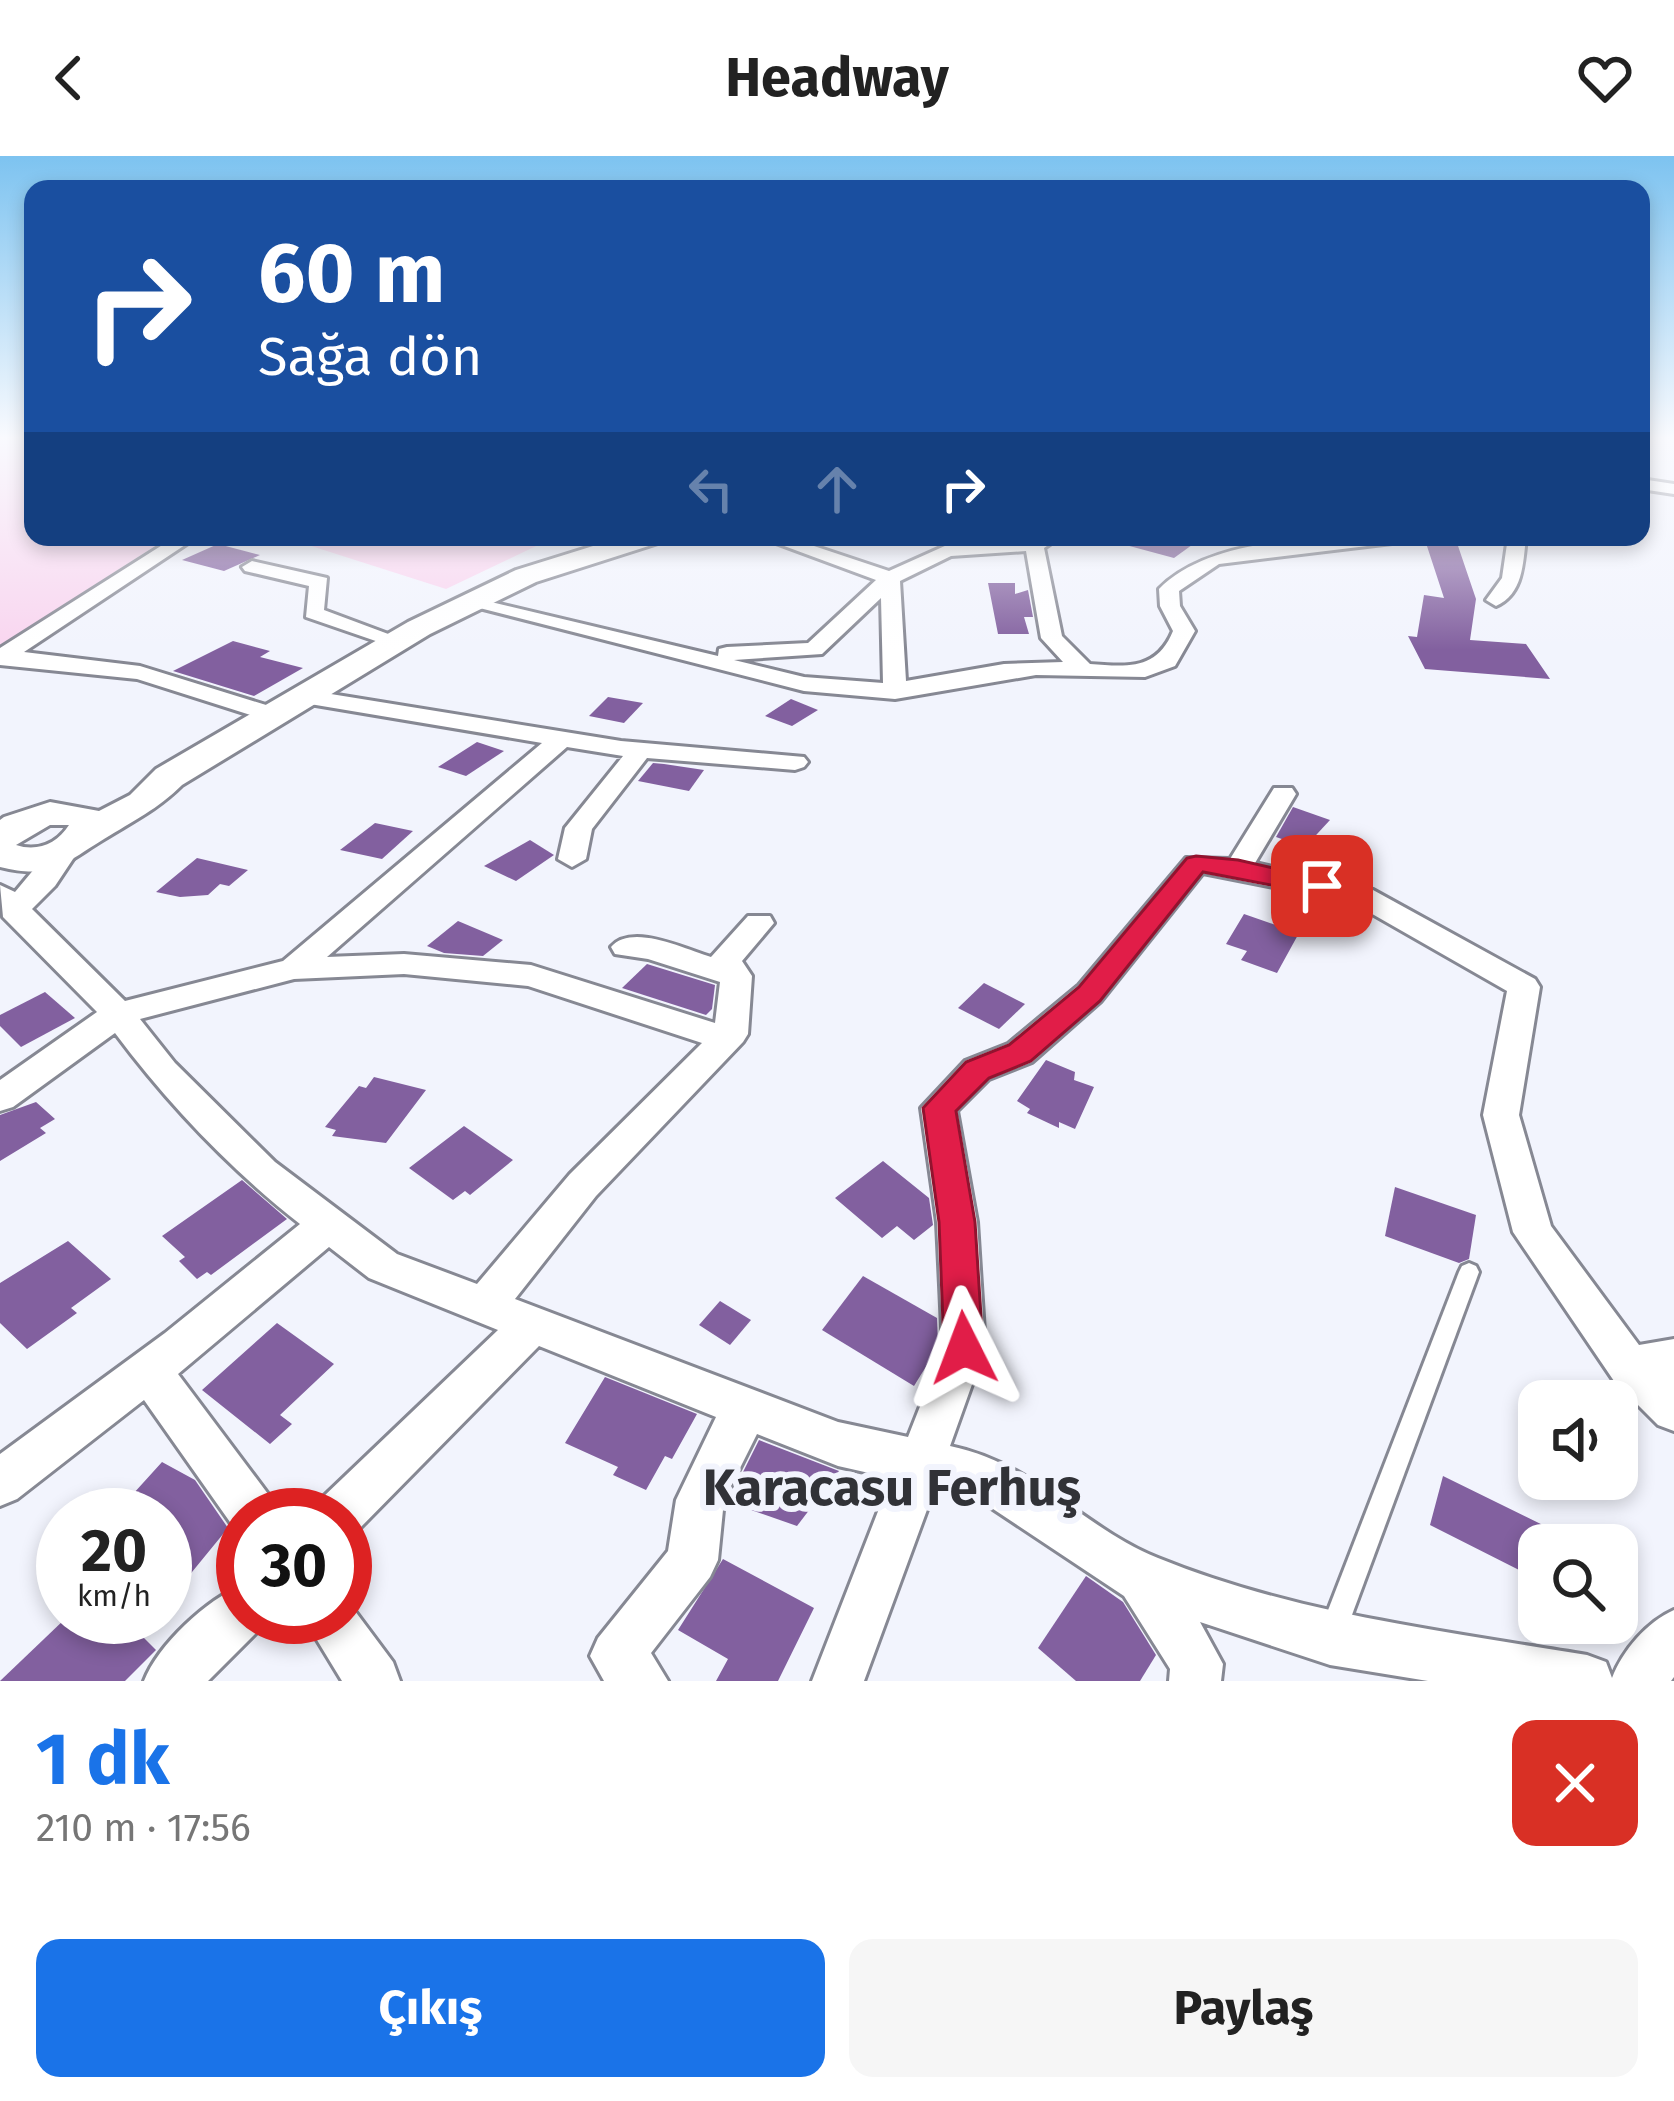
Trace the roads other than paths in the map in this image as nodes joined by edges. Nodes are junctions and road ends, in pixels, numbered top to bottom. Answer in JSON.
{"nodes":[{"id":1,"x":174,"y":546,"type":"edge"},
{"id":2,"x":621,"y":546,"type":"edge"},
{"id":3,"x":796,"y":546,"type":"edge"},
{"id":4,"x":996,"y":546,"type":"edge"},
{"id":5,"x":1044,"y":546,"type":"edge"},
{"id":6,"x":1319,"y":546,"type":"edge"},
{"id":7,"x":1516,"y":546,"type":"edge"},
{"id":8,"x":252,"y":567,"type":"dead end"},
{"id":9,"x":890,"y":578,"type":"junction"},
{"id":10,"x":1496,"y":600,"type":"dead end"},
{"id":11,"x":470,"y":603,"type":"junction"},
{"id":12,"x":396,"y":641,"type":"junction"},
{"id":13,"x":686,"y":656,"type":"junction"},
{"id":14,"x":1,"y":657,"type":"edge"},
{"id":15,"x":1082,"y":668,"type":"junction"},
{"id":16,"x":895,"y":692,"type":"junction"},
{"id":17,"x":300,"y":696,"type":"junction"},
{"id":18,"x":271,"y":714,"type":"junction"},
{"id":19,"x":562,"y":738,"type":"junction"},
{"id":20,"x":641,"y":749,"type":"junction"},
{"id":21,"x":795,"y":761,"type":"dead end"},
{"id":22,"x":1283,"y":794,"type":"dead end"},
{"id":23,"x":0,"y":810,"type":"edge"},
{"id":24,"x":66,"y":828,"type":"junction"},
{"id":25,"x":0,"y":839,"type":"edge"},
{"id":26,"x":1,"y":854,"type":"edge"},
{"id":27,"x":572,"y":859,"type":"dead end"},
{"id":28,"x":0,"y":867,"type":"edge"},
{"id":29,"x":1238,"y":868,"type":"junction"},
{"id":30,"x":7,"y":902,"type":"edge"},
{"id":31,"x":759,"y":923,"type":"dead end"},
{"id":32,"x":626,"y":947,"type":"dead end"},
{"id":33,"x":293,"y":969,"type":"junction"},
{"id":34,"x":736,"y":976,"type":"junction"},
{"id":35,"x":118,"y":1013,"type":"junction"},
{"id":36,"x":727,"y":1039,"type":"junction"},
{"id":37,"x":0,"y":1098,"type":"edge"},
{"id":38,"x":328,"y":1224,"type":"junction"},
{"id":39,"x":1469,"y":1272,"type":"dead end"},
{"id":40,"x":484,"y":1307,"type":"junction"},
{"id":41,"x":532,"y":1325,"type":"junction"},
{"id":42,"x":1674,"y":1359,"type":"edge"},
{"id":43,"x":1629,"y":1367,"type":"junction"},
{"id":44,"x":149,"y":1371,"type":"junction"},
{"id":45,"x":1674,"y":1409,"type":"edge"},
{"id":46,"x":747,"y":1411,"type":"junction"},
{"id":47,"x":920,"y":1465,"type":"junction"},
{"id":48,"x":0,"y":1483,"type":"edge"},
{"id":49,"x":234,"y":1488,"type":"edge"},
{"id":50,"x":366,"y":1488,"type":"edge"},
{"id":51,"x":1142,"y":1578,"type":"junction"},
{"id":52,"x":216,"y":1636,"type":"edge"},
{"id":53,"x":1674,"y":1636,"type":"edge"},
{"id":54,"x":1330,"y":1639,"type":"junction"},
{"id":55,"x":347,"y":1644,"type":"edge"},
{"id":56,"x":170,"y":1681,"type":"edge"},
{"id":57,"x":374,"y":1681,"type":"edge"},
{"id":58,"x":642,"y":1681,"type":"edge"},
{"id":59,"x":838,"y":1681,"type":"edge"},
{"id":60,"x":1195,"y":1681,"type":"edge"},
{"id":61,"x":1587,"y":1681,"type":"edge"},
{"id":62,"x":1637,"y":1681,"type":"edge"}],
"edges":[{"from":1,"to":14,"type":"street"},
{"from":2,"to":11,"type":"main road"},
{"from":3,"to":9,"type":"street"},
{"from":4,"to":9,"type":"street"},
{"from":5,"to":15,"type":"street"},
{"from":6,"to":15,"type":"street"},
{"from":7,"to":10,"type":"street"},
{"from":8,"to":12,"type":"street"},
{"from":9,"to":13,"type":"street"},
{"from":9,"to":16,"type":"street"},
{"from":11,"to":12,"type":"main road"},
{"from":11,"to":13,"type":"street"},
{"from":12,"to":17,"type":"main road"},
{"from":13,"to":16,"type":"street"},
{"from":14,"to":18,"type":"street"},
{"from":15,"to":16,"type":"street"},
{"from":17,"to":18,"type":"main road"},
{"from":17,"to":19,"type":"street"},
{"from":18,"to":24,"type":"main road"},
{"from":19,"to":20,"type":"street"},
{"from":19,"to":33,"type":"street"},
{"from":20,"to":21,"type":"street"},
{"from":20,"to":27,"type":"street"},
{"from":22,"to":29,"type":"street"},
{"from":23,"to":24,"type":"main road"},
{"from":24,"to":25,"type":"main road"},
{"from":24,"to":26,"type":"main road"},
{"from":24,"to":30,"type":"street"},
{"from":26,"to":28,"type":"street"},
{"from":29,"to":43,"type":"street"},
{"from":29,"to":47,"type":"street"},
{"from":30,"to":35,"type":"street"},
{"from":31,"to":34,"type":"street"},
{"from":32,"to":34,"type":"street"},
{"from":33,"to":35,"type":"street"},
{"from":33,"to":36,"type":"street"},
{"from":34,"to":36,"type":"street"},
{"from":35,"to":37,"type":"street"},
{"from":35,"to":38,"type":"street"},
{"from":36,"to":40,"type":"street"},
{"from":38,"to":40,"type":"street"},
{"from":38,"to":44,"type":"street"},
{"from":39,"to":54,"type":"lane"},
{"from":40,"to":41,"type":"street"},
{"from":41,"to":46,"type":"street"},
{"from":41,"to":50,"type":"street"},
{"from":42,"to":43,"type":"street"},
{"from":43,"to":45,"type":"street"},
{"from":44,"to":48,"type":"street"},
{"from":44,"to":49,"type":"street"},
{"from":46,"to":47,"type":"street"},
{"from":46,"to":58,"type":"street"},
{"from":47,"to":51,"type":"street"},
{"from":47,"to":59,"type":"street"},
{"from":51,"to":54,"type":"street"},
{"from":51,"to":60,"type":"street"},
{"from":52,"to":56,"type":"street"},
{"from":53,"to":62,"type":"street"},
{"from":54,"to":61,"type":"street"},
{"from":55,"to":57,"type":"street"}]}
